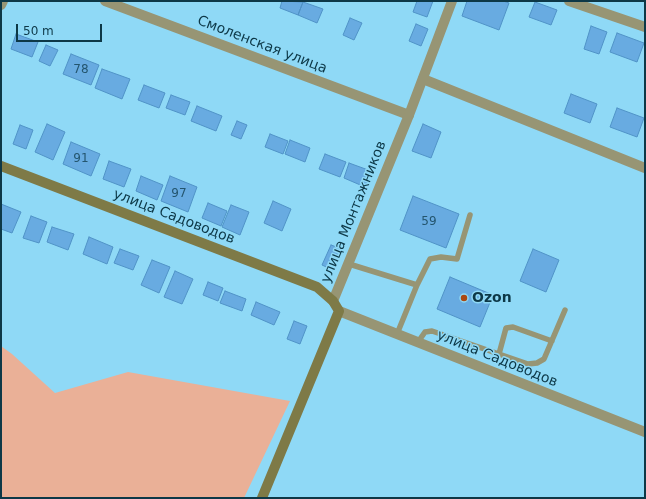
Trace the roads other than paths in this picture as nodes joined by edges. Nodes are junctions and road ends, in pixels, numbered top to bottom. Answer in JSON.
{"nodes":[{"id":1,"x":3,"y":1,"type":"edge"},
{"id":2,"x":105,"y":1,"type":"edge"},
{"id":3,"x":452,"y":1,"type":"edge"},
{"id":4,"x":569,"y":1,"type":"edge"},
{"id":5,"x":1,"y":5,"type":"edge"},
{"id":6,"x":645,"y":27,"type":"edge"},
{"id":7,"x":423,"y":79,"type":"junction"},
{"id":8,"x":409,"y":115,"type":"junction"},
{"id":9,"x":1,"y":166,"type":"edge"},
{"id":10,"x":645,"y":168,"type":"edge"},
{"id":11,"x":470,"y":215,"type":"dead end"},
{"id":12,"x":349,"y":264,"type":"junction"},
{"id":13,"x":417,"y":285,"type":"junction"},
{"id":14,"x":333,"y":301,"type":"junction"},
{"id":15,"x":565,"y":310,"type":"dead end"},
{"id":16,"x":339,"y":311,"type":"junction"},
{"id":17,"x":397,"y":334,"type":"junction"},
{"id":18,"x":552,"y":341,"type":"junction"},
{"id":19,"x":418,"y":342,"type":"junction"},
{"id":20,"x":499,"y":354,"type":"junction"},
{"id":21,"x":645,"y":432,"type":"edge"},
{"id":22,"x":262,"y":498,"type":"edge"}],
"edges":[{"from":1,"to":5,"type":"street"},
{"from":2,"to":8,"type":"street","name":"Смоленская улица"},
{"from":3,"to":7,"type":"street","name":"улица Монтажников"},
{"from":4,"to":6,"type":"street"},
{"from":7,"to":8,"type":"street","name":"улица Монтажников"},
{"from":7,"to":10,"type":"street"},
{"from":8,"to":12,"type":"street","name":"улица Монтажников"},
{"from":9,"to":14,"type":"main road","name":"улица Садоводов"},
{"from":11,"to":13,"type":"lane"},
{"from":12,"to":13,"type":"lane"},
{"from":12,"to":14,"type":"street","name":"улица Монтажников"},
{"from":13,"to":17,"type":"lane"},
{"from":14,"to":16,"type":"main road","name":"улица Монтажников"},
{"from":15,"to":18,"type":"lane"},
{"from":16,"to":17,"type":"street","name":"улица Садоводов"},
{"from":16,"to":22,"type":"main road"},
{"from":17,"to":19,"type":"street","name":"улица Садоводов"},
{"from":18,"to":20,"type":"lane"},
{"from":18,"to":20,"type":"lane"},
{"from":19,"to":20,"type":"lane"},
{"from":19,"to":21,"type":"street","name":"улица Садоводов"}]}
